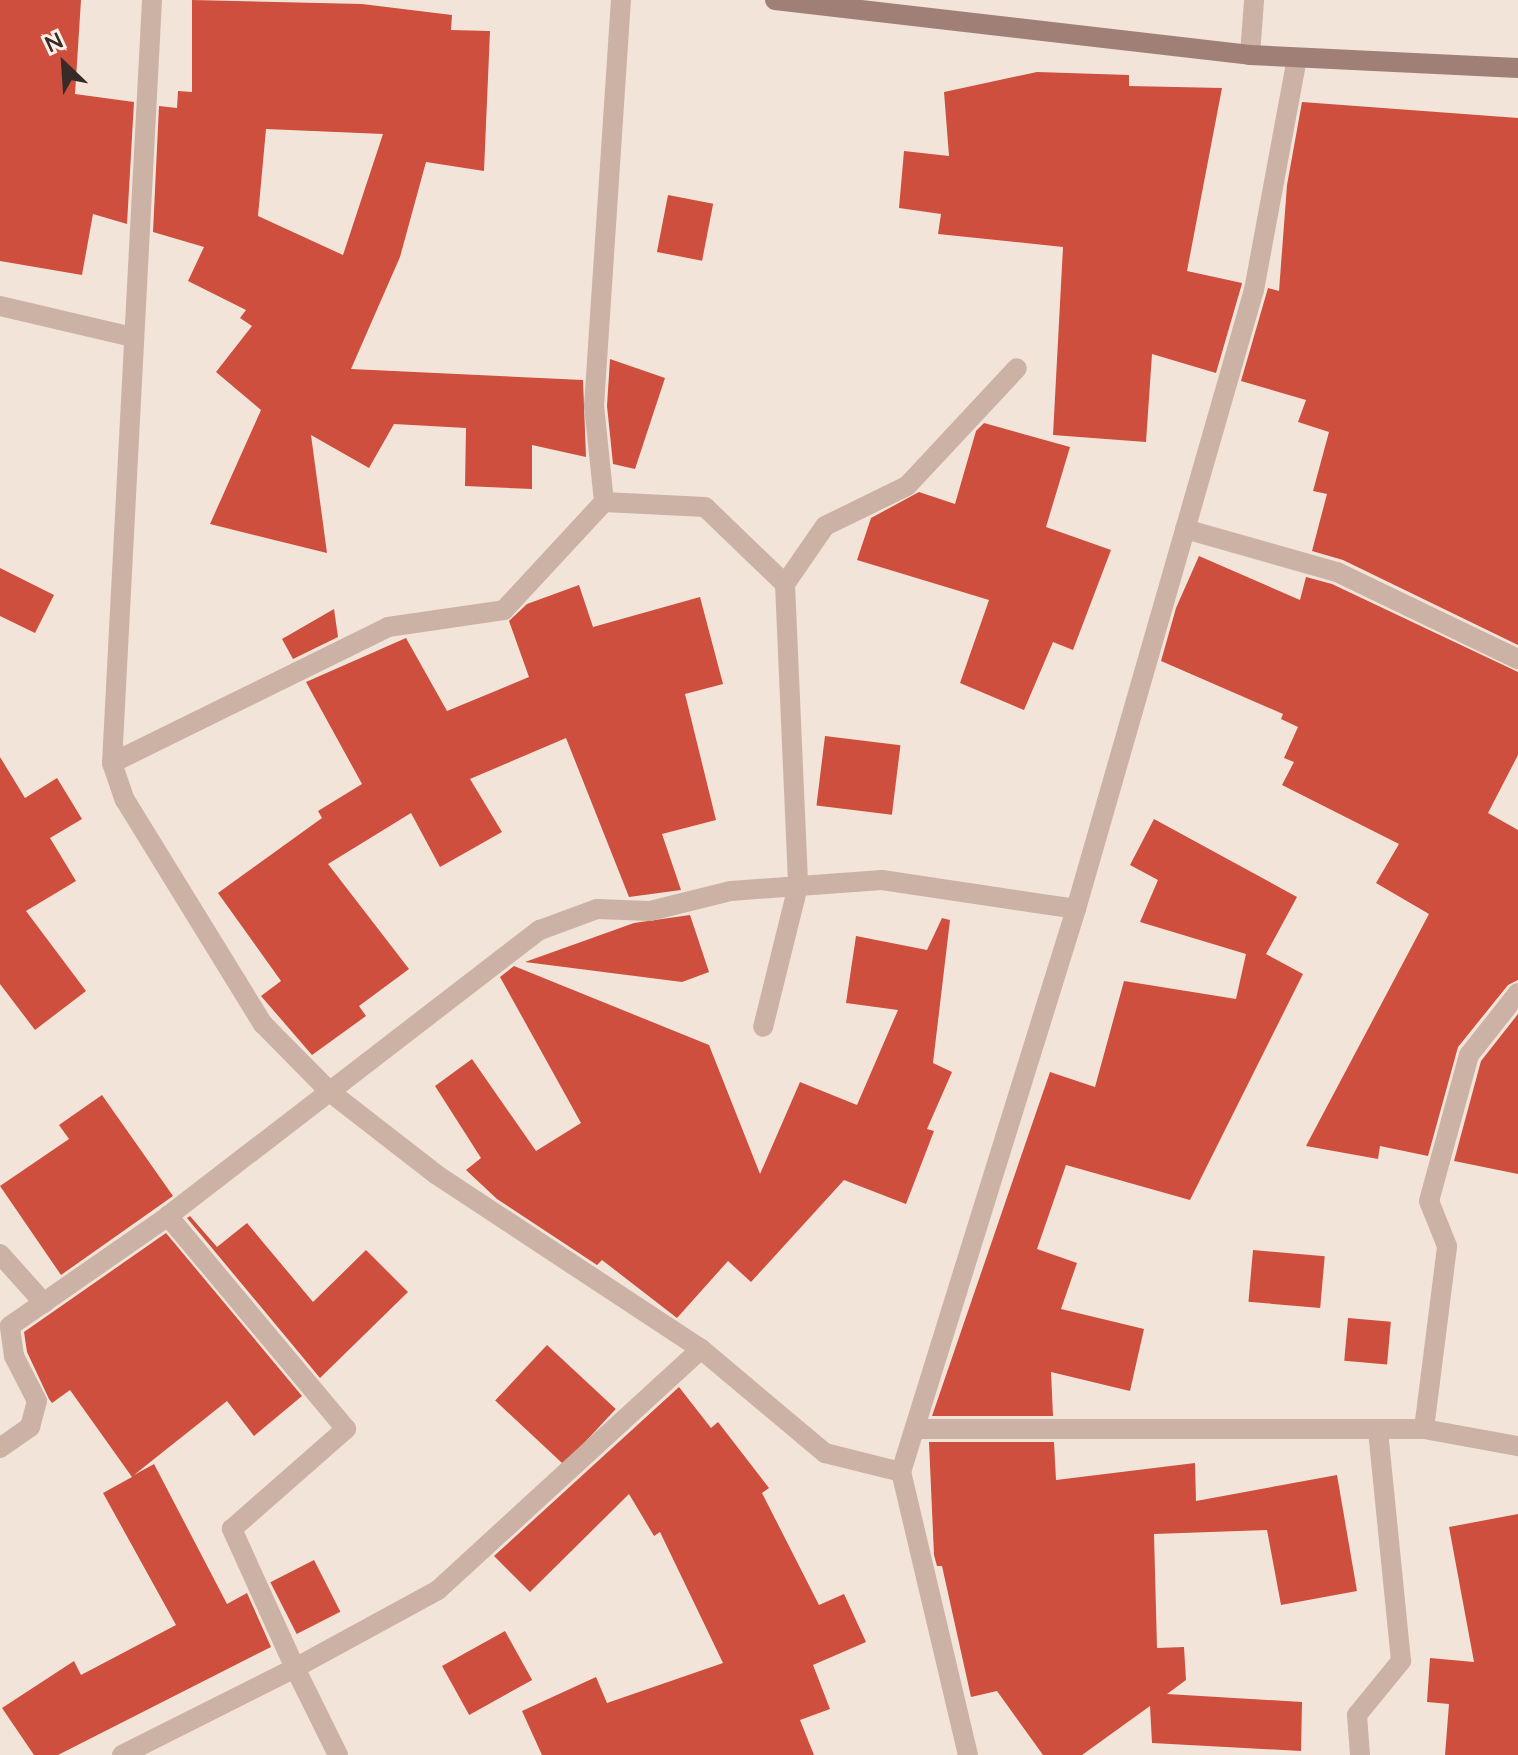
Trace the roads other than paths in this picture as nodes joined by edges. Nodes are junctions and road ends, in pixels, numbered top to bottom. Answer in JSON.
{"nodes":[{"id":1,"x":152,"y":0,"type":"edge"},
{"id":2,"x":621,"y":0,"type":"edge"},
{"id":3,"x":775,"y":0,"type":"edge"},
{"id":4,"x":1254,"y":0,"type":"edge"},
{"id":5,"x":797,"y":1,"type":"edge"},
{"id":6,"x":1250,"y":55,"type":"junction"},
{"id":7,"x":1297,"y":58,"type":"junction"},
{"id":8,"x":1518,"y":68,"type":"edge"},
{"id":9,"x":0,"y":306,"type":"edge"},
{"id":10,"x":132,"y":337,"type":"junction"},
{"id":11,"x":1017,"y":368,"type":"dead end"},
{"id":12,"x":604,"y":502,"type":"junction"},
{"id":13,"x":1185,"y":529,"type":"junction"},
{"id":14,"x":785,"y":584,"type":"junction"},
{"id":15,"x":1518,"y":659,"type":"edge"},
{"id":16,"x":112,"y":763,"type":"junction"},
{"id":17,"x":798,"y":886,"type":"junction"},
{"id":18,"x":1076,"y":909,"type":"junction"},
{"id":19,"x":1518,"y":993,"type":"edge"},
{"id":20,"x":763,"y":1027,"type":"dead end"},
{"id":21,"x":330,"y":1092,"type":"junction"},
{"id":22,"x":168,"y":1216,"type":"junction"},
{"id":23,"x":0,"y":1254,"type":"edge"},
{"id":24,"x":44,"y":1303,"type":"junction"},
{"id":25,"x":701,"y":1349,"type":"junction"},
{"id":26,"x":917,"y":1429,"type":"junction"},
{"id":27,"x":1424,"y":1429,"type":"junction"},
{"id":28,"x":1378,"y":1431,"type":"junction"},
{"id":29,"x":1518,"y":1446,"type":"edge"},
{"id":30,"x":0,"y":1448,"type":"edge"},
{"id":31,"x":901,"y":1472,"type":"junction"},
{"id":32,"x":295,"y":1668,"type":"junction"},
{"id":33,"x":122,"y":1755,"type":"edge"},
{"id":34,"x":338,"y":1755,"type":"edge"},
{"id":35,"x":968,"y":1755,"type":"edge"},
{"id":36,"x":1360,"y":1755,"type":"edge"}],
"edges":[{"from":1,"to":10,"type":"street"},
{"from":2,"to":12,"type":"street"},
{"from":3,"to":5,"type":"street"},
{"from":4,"to":6,"type":"street"},
{"from":5,"to":6,"type":"street"},
{"from":6,"to":7,"type":"street"},
{"from":7,"to":8,"type":"street"},
{"from":7,"to":13,"type":"street"},
{"from":9,"to":10,"type":"street"},
{"from":10,"to":16,"type":"street"},
{"from":11,"to":14,"type":"street"},
{"from":12,"to":14,"type":"street"},
{"from":12,"to":16,"type":"street"},
{"from":13,"to":15,"type":"street"},
{"from":13,"to":18,"type":"street"},
{"from":14,"to":17,"type":"street"},
{"from":16,"to":21,"type":"street"},
{"from":17,"to":18,"type":"street"},
{"from":17,"to":20,"type":"street"},
{"from":17,"to":21,"type":"street"},
{"from":18,"to":26,"type":"street"},
{"from":19,"to":27,"type":"street"},
{"from":21,"to":22,"type":"street"},
{"from":21,"to":25,"type":"street"},
{"from":22,"to":24,"type":"street"},
{"from":22,"to":32,"type":"street"},
{"from":23,"to":24,"type":"street"},
{"from":24,"to":30,"type":"street"},
{"from":25,"to":31,"type":"street"},
{"from":25,"to":32,"type":"street"},
{"from":26,"to":28,"type":"street"},
{"from":26,"to":31,"type":"street"},
{"from":27,"to":28,"type":"street"},
{"from":27,"to":29,"type":"street"},
{"from":28,"to":36,"type":"street"},
{"from":31,"to":35,"type":"street"},
{"from":32,"to":33,"type":"street"},
{"from":32,"to":34,"type":"street"}]}
